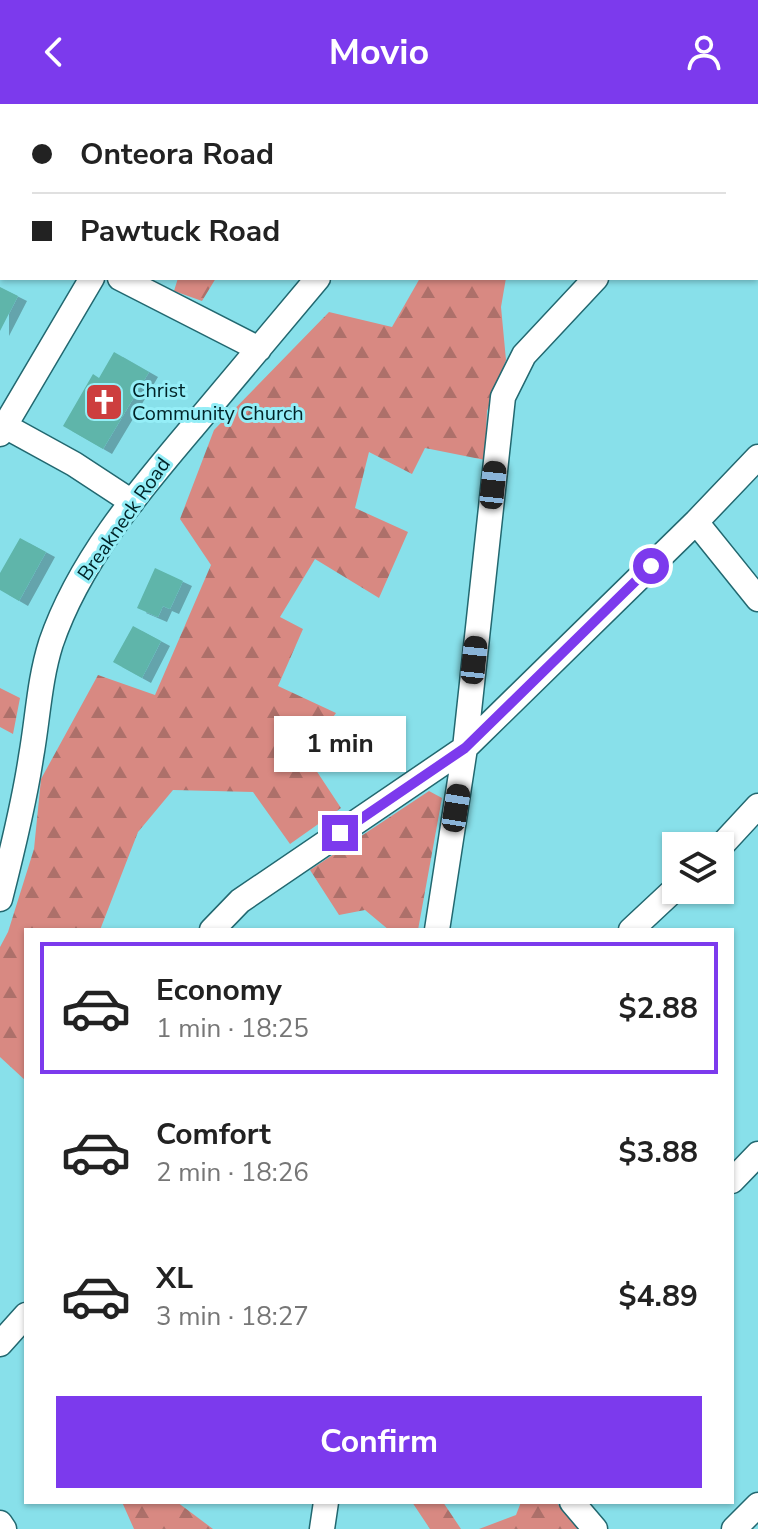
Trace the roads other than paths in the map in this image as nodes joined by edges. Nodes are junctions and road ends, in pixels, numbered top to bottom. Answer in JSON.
{"nodes":[{"id":1,"x":91,"y":280,"type":"edge"},
{"id":2,"x":124,"y":280,"type":"edge"},
{"id":3,"x":316,"y":280,"type":"edge"},
{"id":4,"x":594,"y":280,"type":"edge"},
{"id":5,"x":259,"y":349,"type":"junction"},
{"id":6,"x":2,"y":430,"type":"edge"},
{"id":7,"x":758,"y":457,"type":"edge"},
{"id":8,"x":132,"y":502,"type":"junction"},
{"id":9,"x":696,"y":522,"type":"junction"},
{"id":10,"x":758,"y":599,"type":"edge"},
{"id":11,"x":465,"y":748,"type":"junction"},
{"id":12,"x":758,"y":806,"type":"edge"},
{"id":13,"x":734,"y":832,"type":"edge"},
{"id":14,"x":0,"y":899,"type":"edge"},
{"id":15,"x":662,"y":901,"type":"edge"},
{"id":16,"x":214,"y":928,"type":"edge"},
{"id":17,"x":437,"y":928,"type":"edge"},
{"id":18,"x":633,"y":928,"type":"edge"},
{"id":19,"x":758,"y":1154,"type":"edge"},
{"id":20,"x":734,"y":1179,"type":"edge"},
{"id":21,"x":24,"y":1317,"type":"edge"},
{"id":22,"x":0,"y":1344,"type":"edge"},
{"id":23,"x":326,"y":1504,"type":"edge"},
{"id":24,"x":574,"y":1504,"type":"edge"},
{"id":25,"x":758,"y":1505,"type":"edge"},
{"id":26,"x":0,"y":1523,"type":"edge"},
{"id":27,"x":4,"y":1529,"type":"edge"},
{"id":28,"x":322,"y":1529,"type":"edge"},
{"id":29,"x":595,"y":1529,"type":"edge"},
{"id":30,"x":734,"y":1529,"type":"edge"}],
"edges":[{"from":1,"to":6,"type":"street"},
{"from":2,"to":5,"type":"street"},
{"from":3,"to":5,"type":"street","name":"Breakneck Road"},
{"from":4,"to":11,"type":"street"},
{"from":5,"to":8,"type":"street","name":"Breakneck Road"},
{"from":6,"to":8,"type":"street"},
{"from":7,"to":9,"type":"street"},
{"from":8,"to":14,"type":"street","name":"Breakneck Road"},
{"from":9,"to":10,"type":"street"},
{"from":9,"to":11,"type":"street"},
{"from":11,"to":16,"type":"street"},
{"from":11,"to":17,"type":"street"},
{"from":12,"to":13,"type":"street"},
{"from":15,"to":18,"type":"street"},
{"from":19,"to":20,"type":"street"},
{"from":21,"to":22,"type":"street"},
{"from":23,"to":28,"type":"street"},
{"from":24,"to":29,"type":"street"},
{"from":25,"to":30,"type":"street"},
{"from":26,"to":27,"type":"street"}]}
